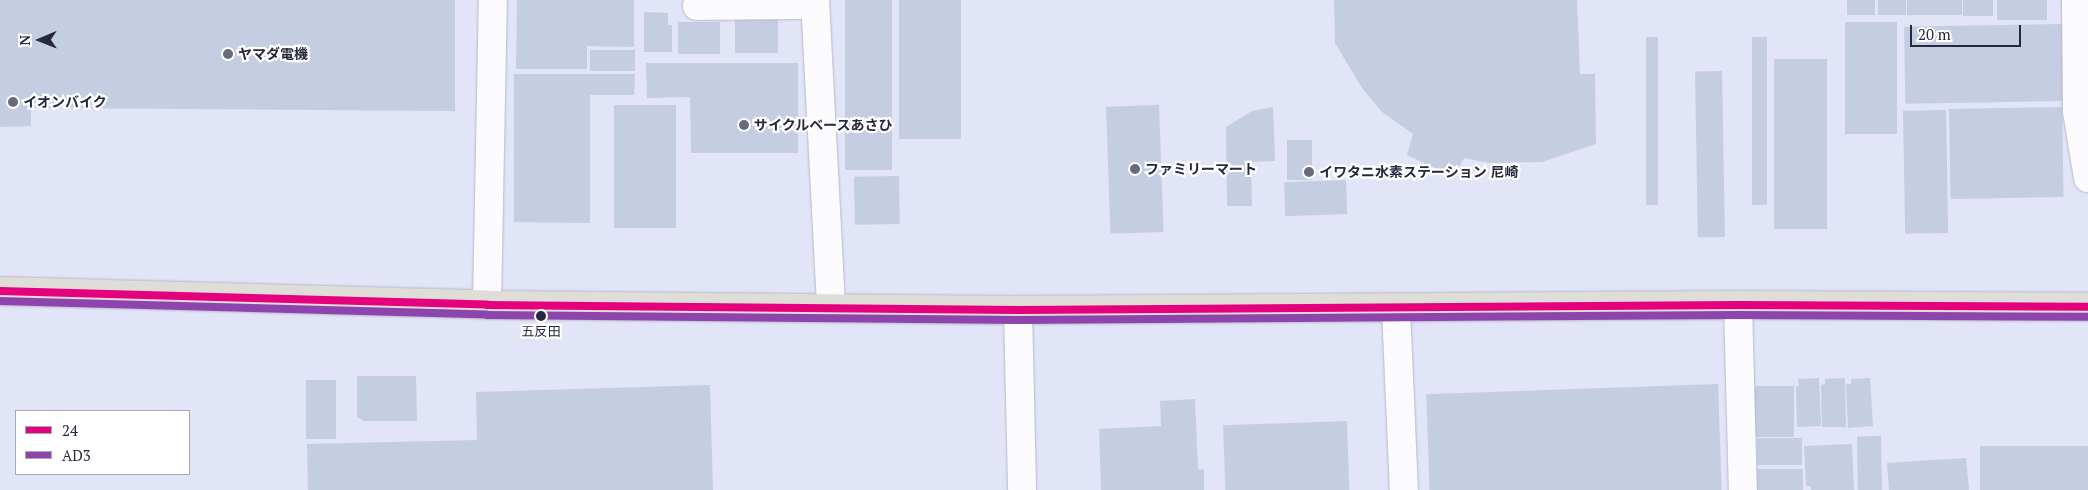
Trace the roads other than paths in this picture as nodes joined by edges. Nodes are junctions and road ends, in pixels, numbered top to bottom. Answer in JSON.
{"nodes":[{"id":1,"x":493,"y":0,"type":"edge"},
{"id":2,"x":2076,"y":0,"type":"edge"},
{"id":3,"x":815,"y":2,"type":"edge"},
{"id":4,"x":697,"y":6,"type":"dead end"},
{"id":5,"x":2088,"y":178,"type":"edge"},
{"id":6,"x":0,"y":291,"type":"edge"},
{"id":7,"x":487,"y":305,"type":"junction"},
{"id":8,"x":1738,"y":305,"type":"junction"},
{"id":9,"x":831,"y":306,"type":"junction"},
{"id":10,"x":2088,"y":307,"type":"edge"},
{"id":11,"x":1396,"y":309,"type":"junction"},
{"id":12,"x":1018,"y":310,"type":"junction"},
{"id":13,"x":1022,"y":490,"type":"edge"},
{"id":14,"x":1404,"y":490,"type":"edge"},
{"id":15,"x":1743,"y":490,"type":"edge"}],
"edges":[{"from":1,"to":7,"type":"street"},
{"from":2,"to":5,"type":"street"},
{"from":3,"to":4,"type":"street"},
{"from":3,"to":9,"type":"street"},
{"from":6,"to":7,"type":"main road"},
{"from":7,"to":9,"type":"main road"},
{"from":8,"to":10,"type":"main road"},
{"from":8,"to":11,"type":"main road"},
{"from":8,"to":15,"type":"street"},
{"from":9,"to":12,"type":"main road"},
{"from":11,"to":12,"type":"main road"},
{"from":11,"to":14,"type":"street"},
{"from":12,"to":13,"type":"street"}]}
